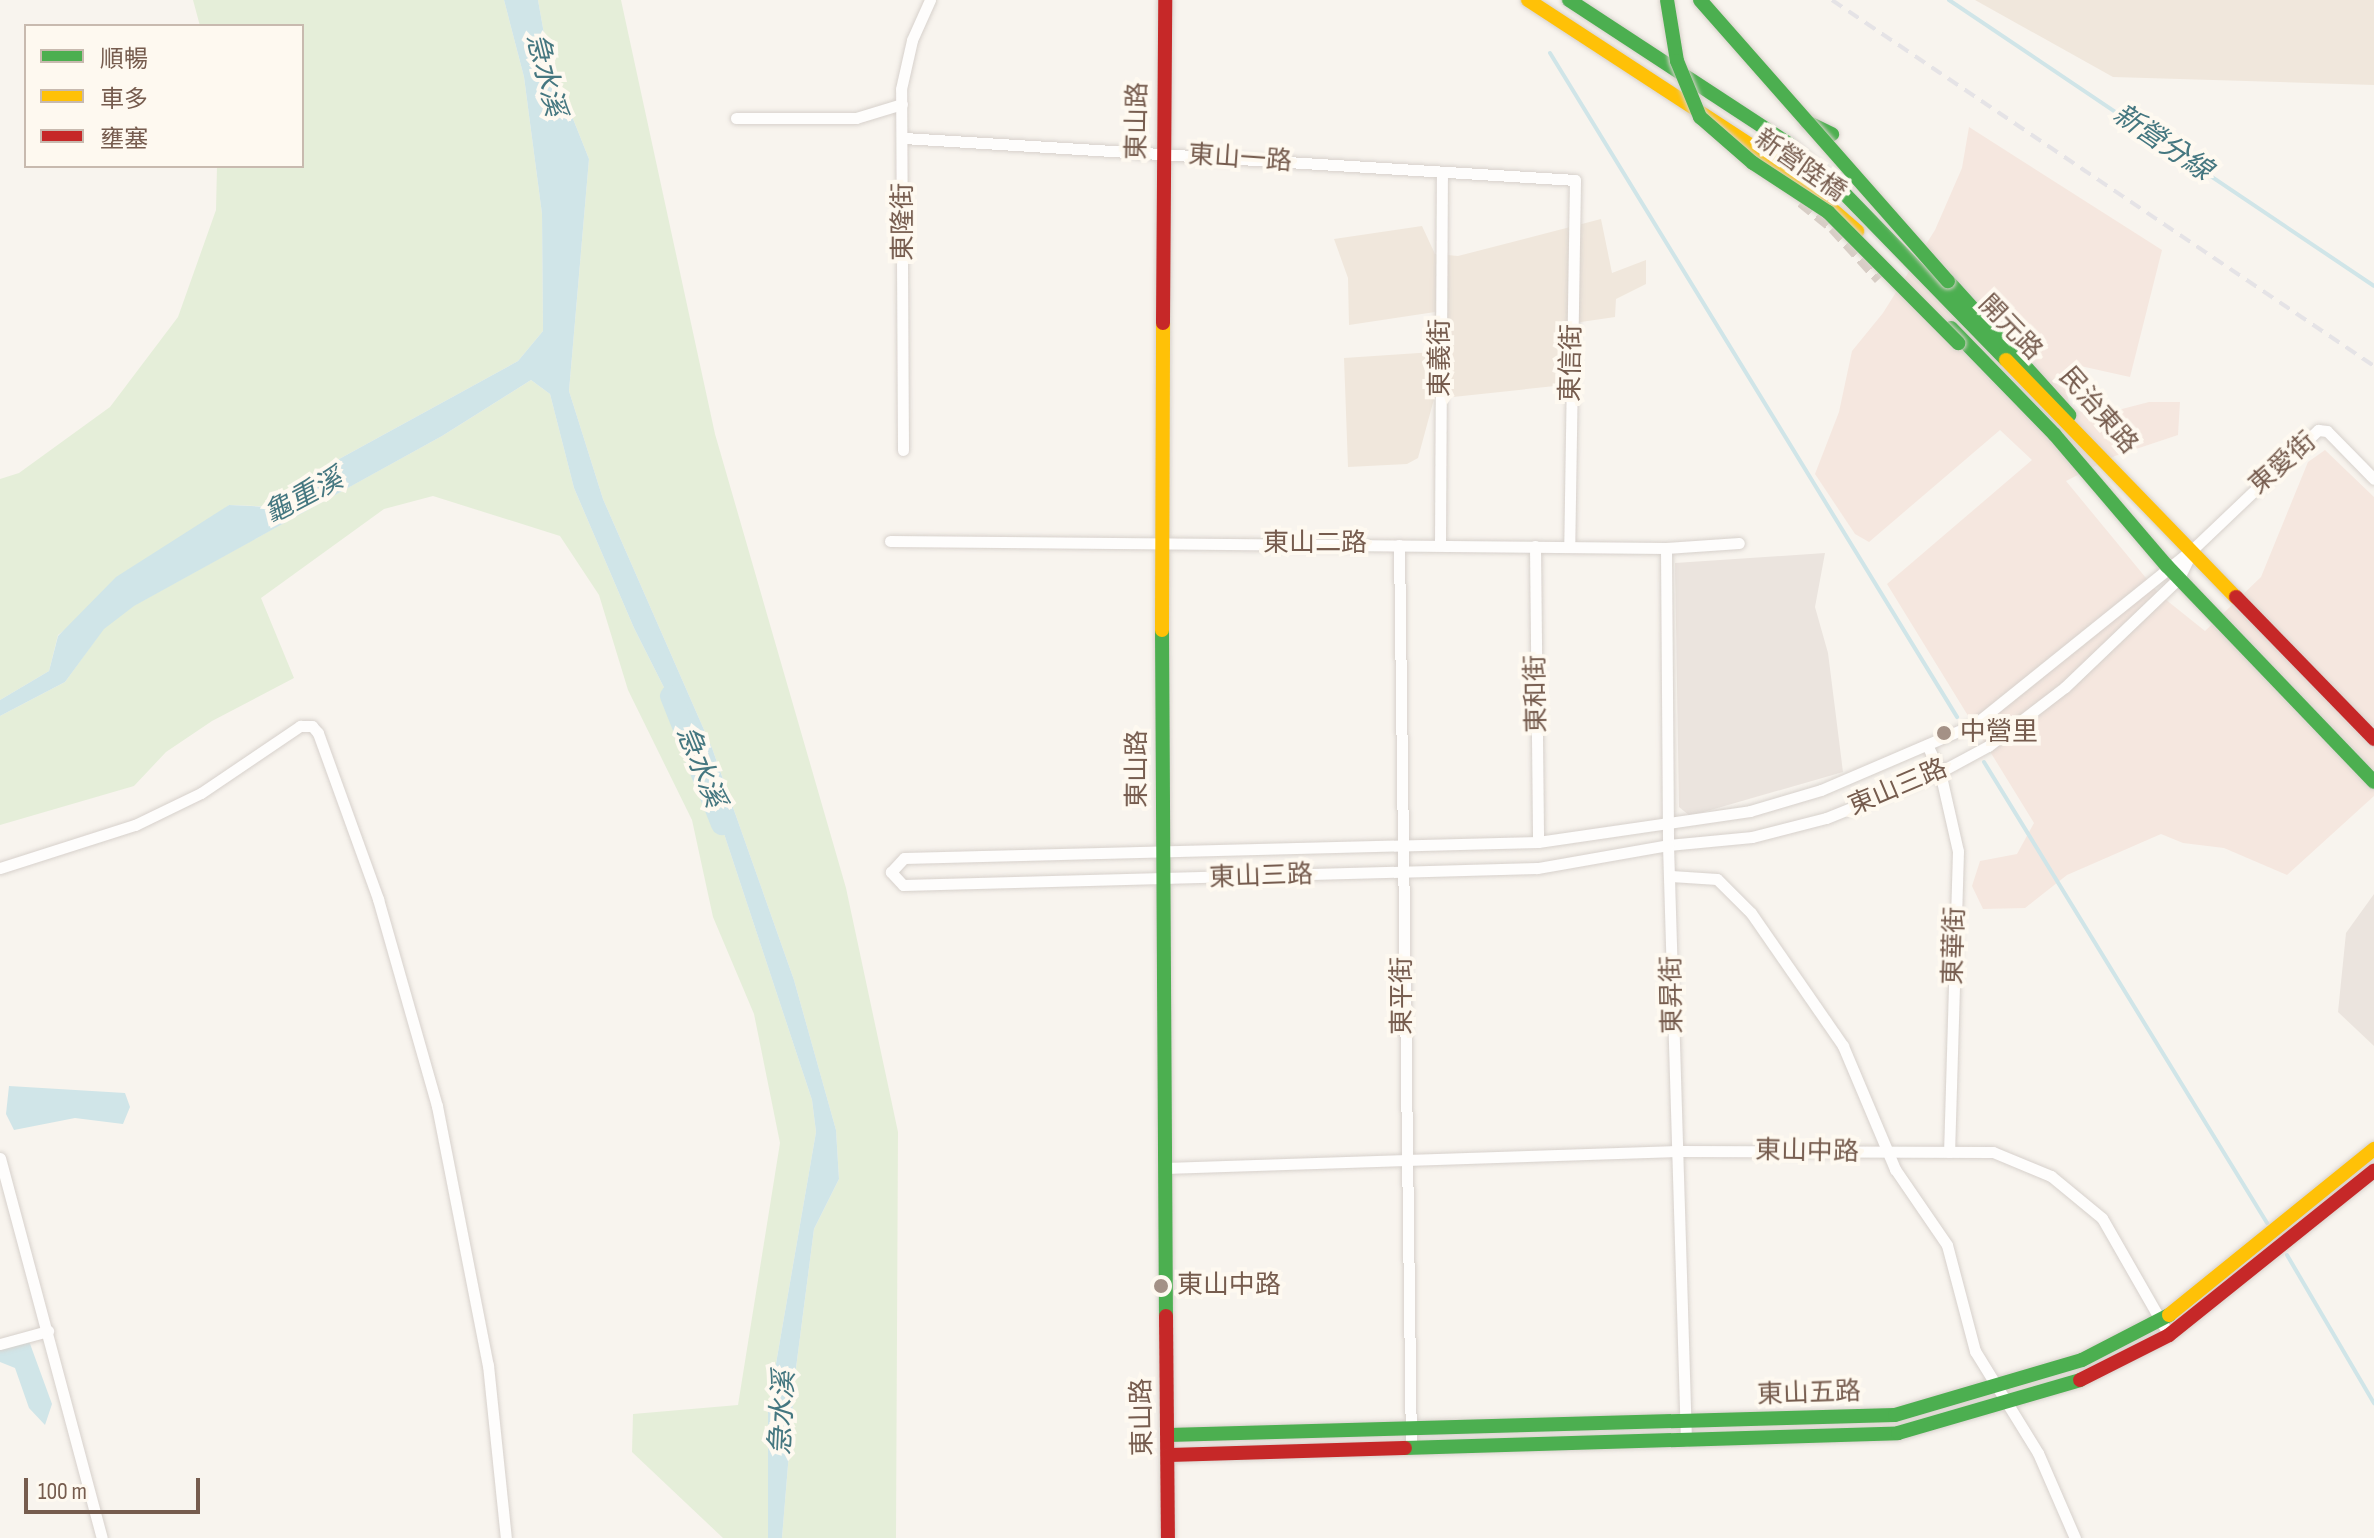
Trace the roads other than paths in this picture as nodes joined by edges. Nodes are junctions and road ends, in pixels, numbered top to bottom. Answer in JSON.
{"nodes":[{"id":1,"x":930,"y":0,"type":"edge"},
{"id":2,"x":1165,"y":0,"type":"edge"},
{"id":3,"x":1528,"y":0,"type":"edge"},
{"id":4,"x":1569,"y":0,"type":"edge"},
{"id":5,"x":1667,"y":0,"type":"edge"},
{"id":6,"x":1700,"y":0,"type":"edge"},
{"id":7,"x":902,"y":104,"type":"junction"},
{"id":8,"x":736,"y":118,"type":"dead end"},
{"id":9,"x":1807,"y":121,"type":"dead end"},
{"id":10,"x":1832,"y":134,"type":"dead end"},
{"id":11,"x":904,"y":138,"type":"junction"},
{"id":12,"x":1161,"y":154,"type":"junction"},
{"id":13,"x":1442,"y":172,"type":"junction"},
{"id":14,"x":1575,"y":180,"type":"joint"},
{"id":15,"x":1948,"y":281,"type":"joint"},
{"id":16,"x":1958,"y":343,"type":"joint"},
{"id":17,"x":903,"y":450,"type":"dead end"},
{"id":18,"x":2374,"y":479,"type":"edge"},
{"id":19,"x":2146,"y":502,"type":"junction"},
{"id":20,"x":2128,"y":524,"type":"junction"},
{"id":21,"x":890,"y":541,"type":"dead end"},
{"id":22,"x":1161,"y":543,"type":"junction"},
{"id":23,"x":1739,"y":543,"type":"dead end"},
{"id":24,"x":1399,"y":545,"type":"junction"},
{"id":25,"x":1440,"y":545,"type":"junction"},
{"id":26,"x":1535,"y":546,"type":"junction"},
{"id":27,"x":1569,"y":546,"type":"junction"},
{"id":28,"x":1666,"y":548,"type":"junction"},
{"id":29,"x":2193,"y":549,"type":"junction"},
{"id":30,"x":2167,"y":566,"type":"junction"},
{"id":31,"x":2179,"y":578,"type":"junction"},
{"id":32,"x":2374,"y":739,"type":"edge"},
{"id":33,"x":1927,"y":745,"type":"junction"},
{"id":34,"x":1940,"y":772,"type":"junction"},
{"id":35,"x":2374,"y":782,"type":"edge"},
{"id":36,"x":1670,"y":822,"type":"junction"},
{"id":37,"x":1538,"y":842,"type":"junction"},
{"id":38,"x":1668,"y":845,"type":"junction"},
{"id":39,"x":1402,"y":846,"type":"junction"},
{"id":40,"x":1163,"y":853,"type":"junction"},
{"id":41,"x":0,"y":868,"type":"edge"},
{"id":42,"x":1403,"y":871,"type":"junction"},
{"id":43,"x":1671,"y":876,"type":"junction"},
{"id":44,"x":1163,"y":879,"type":"junction"},
{"id":45,"x":2374,"y":1149,"type":"edge"},
{"id":46,"x":1677,"y":1151,"type":"junction"},
{"id":47,"x":1949,"y":1152,"type":"junction"},
{"id":48,"x":1889,"y":1153,"type":"junction"},
{"id":49,"x":0,"y":1158,"type":"edge"},
{"id":50,"x":1404,"y":1161,"type":"junction"},
{"id":51,"x":1165,"y":1168,"type":"junction"},
{"id":52,"x":2374,"y":1171,"type":"edge"},
{"id":53,"x":2161,"y":1321,"type":"junction"},
{"id":54,"x":48,"y":1331,"type":"junction"},
{"id":55,"x":2169,"y":1335,"type":"junction"},
{"id":56,"x":0,"y":1344,"type":"edge"},
{"id":57,"x":1998,"y":1388,"type":"junction"},
{"id":58,"x":2009,"y":1404,"type":"junction"},
{"id":59,"x":1685,"y":1423,"type":"junction"},
{"id":60,"x":1408,"y":1427,"type":"junction"},
{"id":61,"x":1168,"y":1435,"type":"junction"},
{"id":62,"x":1686,"y":1441,"type":"junction"},
{"id":63,"x":1411,"y":1447,"type":"junction"},
{"id":64,"x":1168,"y":1455,"type":"junction"},
{"id":65,"x":102,"y":1538,"type":"edge"},
{"id":66,"x":506,"y":1538,"type":"edge"},
{"id":67,"x":1168,"y":1538,"type":"edge"},
{"id":68,"x":2075,"y":1538,"type":"edge"}],
"edges":[{"from":1,"to":7,"type":"street","name":"東隆街"},
{"from":2,"to":12,"type":"street","name":"東山路"},
{"from":3,"to":20,"type":"street","name":"開元路"},
{"from":4,"to":19,"type":"street","name":"開元路"},
{"from":5,"to":16,"type":"street","name":"新營陸橋","bridge":true},
{"from":6,"to":15,"type":"street","name":"新營陸橋","bridge":true},
{"from":7,"to":8,"type":"street"},
{"from":7,"to":11,"type":"street","name":"東隆街"},
{"from":9,"to":10,"type":"street"},
{"from":11,"to":12,"type":"street","name":"東山一路"},
{"from":11,"to":17,"type":"street","name":"東隆街"},
{"from":12,"to":13,"type":"street","name":"東山一路"},
{"from":12,"to":22,"type":"street","name":"東山路"},
{"from":13,"to":14,"type":"street","name":"東山一路"},
{"from":13,"to":25,"type":"street","name":"東義街"},
{"from":14,"to":27,"type":"street","name":"東信街"},
{"from":15,"to":19,"type":"street","name":"民治東路"},
{"from":16,"to":20,"type":"street","name":"開元路"},
{"from":18,"to":29,"type":"street","name":"東愛街"},
{"from":19,"to":29,"type":"street","name":"開元路"},
{"from":20,"to":30,"type":"street","name":"開元路"},
{"from":21,"to":22,"type":"street","name":"東山二路"},
{"from":22,"to":24,"type":"street","name":"東山二路"},
{"from":22,"to":40,"type":"street","name":"東山路"},
{"from":23,"to":28,"type":"street","name":"東山二路"},
{"from":24,"to":25,"type":"street","name":"東山二路"},
{"from":24,"to":39,"type":"street","name":"東平街"},
{"from":25,"to":26,"type":"street","name":"東山二路"},
{"from":26,"to":27,"type":"street","name":"東山二路"},
{"from":26,"to":37,"type":"street","name":"東和街"},
{"from":27,"to":28,"type":"street","name":"東山二路"},
{"from":28,"to":36,"type":"street","name":"東昇街"},
{"from":29,"to":30,"type":"street","name":"東山三路"},
{"from":29,"to":31,"type":"street","name":"東山三路"},
{"from":29,"to":32,"type":"street","name":"開元路"},
{"from":30,"to":31,"type":"street","name":"開元路"},
{"from":30,"to":33,"type":"street","name":"東山三路"},
{"from":31,"to":34,"type":"street","name":"東山三路"},
{"from":31,"to":35,"type":"street","name":"開元路"},
{"from":33,"to":34,"type":"street","name":"東華街"},
{"from":33,"to":36,"type":"street","name":"東山三路"},
{"from":34,"to":38,"type":"street","name":"東山三路"},
{"from":34,"to":47,"type":"street","name":"東華街"},
{"from":36,"to":37,"type":"street","name":"東山三路"},
{"from":36,"to":38,"type":"street","name":"東昇街"},
{"from":37,"to":39,"type":"street","name":"東山三路"},
{"from":38,"to":42,"type":"street","name":"東山三路"},
{"from":38,"to":43,"type":"street","name":"東昇街"},
{"from":39,"to":40,"type":"street","name":"東山三路"},
{"from":39,"to":42,"type":"street","name":"東平街"},
{"from":40,"to":44,"type":"street","name":"東山路"},
{"from":40,"to":44,"type":"street","name":"東山三路"},
{"from":41,"to":66,"type":"street"},
{"from":42,"to":44,"type":"street","name":"東山三路"},
{"from":42,"to":50,"type":"street","name":"東平街"},
{"from":43,"to":46,"type":"street","name":"東昇街"},
{"from":43,"to":48,"type":"street"},
{"from":44,"to":51,"type":"street","name":"東山路"},
{"from":45,"to":53,"type":"street","name":"東山五路"},
{"from":46,"to":48,"type":"street","name":"東山中路"},
{"from":46,"to":50,"type":"street","name":"東山中路"},
{"from":46,"to":59,"type":"street","name":"東昇街"},
{"from":47,"to":48,"type":"street","name":"東山中路"},
{"from":47,"to":53,"type":"street","name":"東山中路"},
{"from":48,"to":57,"type":"street"},
{"from":49,"to":54,"type":"street"},
{"from":50,"to":51,"type":"street","name":"東山中路"},
{"from":50,"to":60,"type":"street","name":"東平街"},
{"from":51,"to":61,"type":"street","name":"東山路"},
{"from":52,"to":55,"type":"street","name":"東山五路"},
{"from":53,"to":55,"type":"street","name":"東山中路"},
{"from":53,"to":57,"type":"street","name":"東山五路"},
{"from":54,"to":56,"type":"street"},
{"from":54,"to":65,"type":"street"},
{"from":55,"to":58,"type":"street","name":"東山五路"},
{"from":57,"to":58,"type":"street"},
{"from":57,"to":59,"type":"street","name":"東山五路"},
{"from":58,"to":62,"type":"street","name":"東山五路"},
{"from":58,"to":68,"type":"street"},
{"from":59,"to":60,"type":"street","name":"東山五路"},
{"from":59,"to":62,"type":"street","name":"東昇街"},
{"from":60,"to":61,"type":"street","name":"東山五路"},
{"from":60,"to":63,"type":"street","name":"東平街"},
{"from":61,"to":64,"type":"street","name":"東山路"},
{"from":62,"to":63,"type":"street","name":"東山五路"},
{"from":63,"to":64,"type":"street","name":"東山五路"},
{"from":64,"to":67,"type":"street","name":"東山路"}]}
